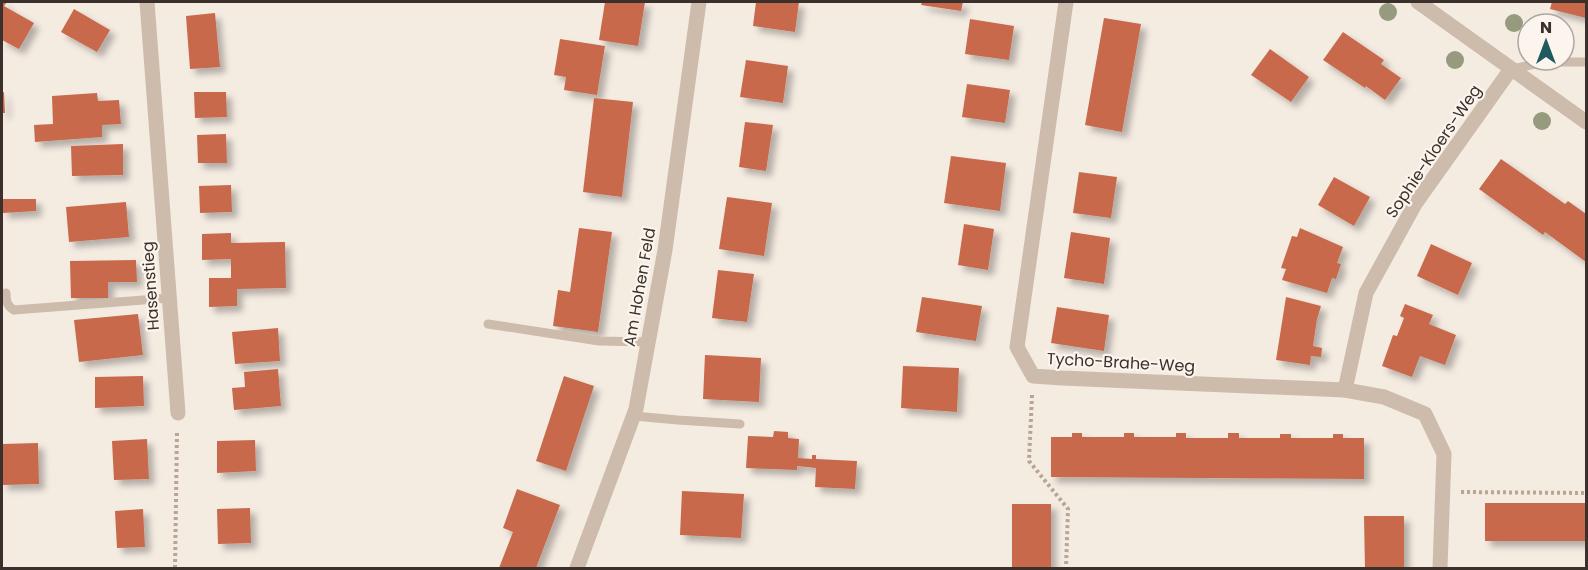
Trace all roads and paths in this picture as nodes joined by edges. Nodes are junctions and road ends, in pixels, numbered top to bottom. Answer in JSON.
{"nodes":[{"id":1,"x":147,"y":2,"type":"edge"},
{"id":2,"x":699,"y":2,"type":"edge"},
{"id":3,"x":1066,"y":2,"type":"edge"},
{"id":4,"x":1418,"y":2,"type":"edge"},
{"id":5,"x":1587,"y":62,"type":"edge"},
{"id":6,"x":1511,"y":69,"type":"junction"},
{"id":7,"x":1587,"y":122,"type":"edge"},
{"id":8,"x":6,"y":293,"type":"dead end"},
{"id":9,"x":169,"y":298,"type":"junction"},
{"id":10,"x":488,"y":324,"type":"dead end"},
{"id":11,"x":648,"y":342,"type":"junction"},
{"id":12,"x":1033,"y":376,"type":"junction"},
{"id":13,"x":1345,"y":390,"type":"junction"},
{"id":14,"x":178,"y":413,"type":"joint"},
{"id":15,"x":634,"y":416,"type":"junction"},
{"id":16,"x":740,"y":424,"type":"dead end"},
{"id":17,"x":1442,"y":492,"type":"junction"},
{"id":18,"x":1587,"y":493,"type":"edge"},
{"id":19,"x":175,"y":568,"type":"edge"},
{"id":20,"x":577,"y":568,"type":"edge"},
{"id":21,"x":1066,"y":568,"type":"edge"},
{"id":22,"x":1440,"y":568,"type":"edge"}],
"edges":[{"from":1,"to":9,"type":"street","name":"Hasenstieg"},
{"from":2,"to":11,"type":"street","name":"Am Hohen Feld"},
{"from":3,"to":12,"type":"street","name":"Tycho-Brahe-Weg"},
{"from":4,"to":6,"type":"street"},
{"from":5,"to":6,"type":"lane"},
{"from":6,"to":7,"type":"street"},
{"from":6,"to":13,"type":"street","name":"Sophie-Kloers-Weg"},
{"from":8,"to":9,"type":"lane"},
{"from":9,"to":14,"type":"street","name":"Hasenstieg"},
{"from":10,"to":11,"type":"lane"},
{"from":11,"to":15,"type":"street","name":"Am Hohen Feld"},
{"from":12,"to":13,"type":"street","name":"Tycho-Brahe-Weg"},
{"from":12,"to":21,"type":"path"},
{"from":13,"to":17,"type":"street","name":"Tycho-Brahe-Weg"},
{"from":14,"to":19,"type":"path"},
{"from":15,"to":16,"type":"lane"},
{"from":15,"to":20,"type":"street","name":"Am Hohen Feld"},
{"from":17,"to":18,"type":"path"},
{"from":17,"to":22,"type":"street","name":"Tycho-Brahe-Weg"}]}
